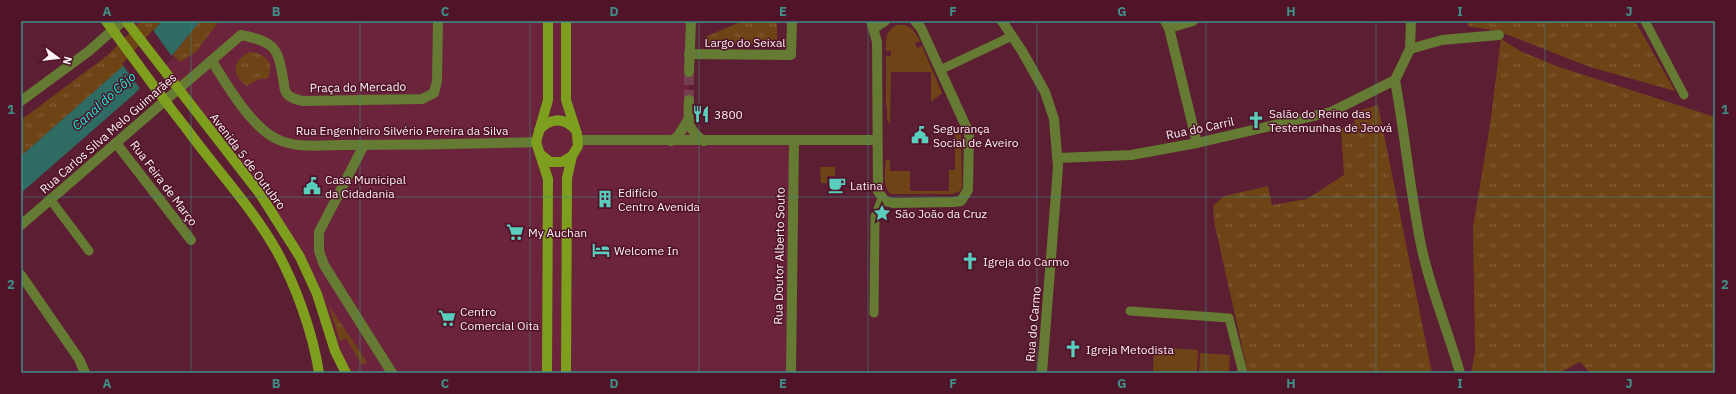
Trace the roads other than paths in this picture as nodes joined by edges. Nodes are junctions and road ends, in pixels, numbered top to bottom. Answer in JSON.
{"nodes":[{"id":1,"x":106,"y":21,"type":"edge"},
{"id":2,"x":123,"y":21,"type":"edge"},
{"id":3,"x":126,"y":21,"type":"edge"},
{"id":4,"x":438,"y":21,"type":"edge"},
{"id":5,"x":548,"y":21,"type":"edge"},
{"id":6,"x":566,"y":21,"type":"edge"},
{"id":7,"x":691,"y":21,"type":"edge"},
{"id":8,"x":792,"y":21,"type":"edge"},
{"id":9,"x":885,"y":21,"type":"edge"},
{"id":10,"x":915,"y":21,"type":"edge"},
{"id":11,"x":1002,"y":21,"type":"edge"},
{"id":12,"x":1193,"y":21,"type":"edge"},
{"id":13,"x":1411,"y":21,"type":"edge"},
{"id":14,"x":1645,"y":21,"type":"edge"},
{"id":15,"x":873,"y":25,"type":"edge"},
{"id":16,"x":1167,"y":25,"type":"edge"},
{"id":17,"x":1499,"y":35,"type":"dead end"},
{"id":18,"x":1012,"y":36,"type":"junction"},
{"id":19,"x":1410,"y":49,"type":"junction"},
{"id":20,"x":689,"y":54,"type":"junction"},
{"id":21,"x":212,"y":61,"type":"junction"},
{"id":22,"x":940,"y":70,"type":"junction"},
{"id":23,"x":689,"y":72,"type":"tunnel mouth"},
{"id":24,"x":1395,"y":80,"type":"junction"},
{"id":25,"x":1684,"y":95,"type":"dead end"},
{"id":26,"x":688,"y":100,"type":"tunnel mouth"},
{"id":27,"x":21,"y":101,"type":"edge"},
{"id":28,"x":688,"y":120,"type":"junction"},
{"id":29,"x":574,"y":128,"type":"junction"},
{"id":30,"x":539,"y":130,"type":"junction"},
{"id":31,"x":578,"y":140,"type":"junction"},
{"id":32,"x":671,"y":140,"type":"junction"},
{"id":33,"x":704,"y":140,"type":"junction"},
{"id":34,"x":794,"y":140,"type":"junction"},
{"id":35,"x":877,"y":140,"type":"junction"},
{"id":36,"x":536,"y":142,"type":"junction"},
{"id":37,"x":116,"y":143,"type":"junction"},
{"id":38,"x":1197,"y":143,"type":"junction"},
{"id":39,"x":364,"y":145,"type":"junction"},
{"id":40,"x":540,"y":154,"type":"junction"},
{"id":41,"x":572,"y":156,"type":"junction"},
{"id":42,"x":1058,"y":158,"type":"junction"},
{"id":43,"x":882,"y":198,"type":"junction"},
{"id":44,"x":50,"y":199,"type":"junction"},
{"id":45,"x":21,"y":225,"type":"edge"},
{"id":46,"x":191,"y":240,"type":"dead end"},
{"id":47,"x":89,"y":252,"type":"dead end"},
{"id":48,"x":21,"y":275,"type":"edge"},
{"id":49,"x":1130,"y":310,"type":"dead end"},
{"id":50,"x":874,"y":314,"type":"dead end"},
{"id":51,"x":85,"y":373,"type":"edge"},
{"id":52,"x":319,"y":373,"type":"edge"},
{"id":53,"x":346,"y":373,"type":"edge"},
{"id":54,"x":392,"y":373,"type":"edge"},
{"id":55,"x":547,"y":373,"type":"edge"},
{"id":56,"x":566,"y":373,"type":"edge"},
{"id":57,"x":791,"y":373,"type":"edge"},
{"id":58,"x":1042,"y":373,"type":"edge"},
{"id":59,"x":1243,"y":373,"type":"edge"},
{"id":60,"x":1460,"y":373,"type":"edge"}],
"edges":[{"from":1,"to":52,"type":"main road"},
{"from":2,"to":27,"type":"street"},
{"from":3,"to":53,"type":"main road","name":"Avenida 5 de Outubro"},
{"from":4,"to":21,"type":"street","name":"Praça do Mercado"},
{"from":5,"to":30,"type":"main road"},
{"from":6,"to":29,"type":"main road"},
{"from":7,"to":20,"type":"street"},
{"from":8,"to":20,"type":"street","name":"Largo do Seixal"},
{"from":9,"to":15,"type":"street"},
{"from":10,"to":22,"type":"street"},
{"from":11,"to":18,"type":"street","name":"Rua do Carmo"},
{"from":12,"to":16,"type":"street"},
{"from":13,"to":19,"type":"street"},
{"from":14,"to":25,"type":"lane"},
{"from":15,"to":35,"type":"street"},
{"from":16,"to":38,"type":"street"},
{"from":17,"to":19,"type":"street"},
{"from":18,"to":22,"type":"lane"},
{"from":18,"to":42,"type":"street","name":"Rua do Carmo"},
{"from":19,"to":24,"type":"street"},
{"from":20,"to":23,"type":"street"},
{"from":21,"to":37,"type":"street","name":"Rua Carlos Silva Melo Guimarães"},
{"from":21,"to":39,"type":"street","name":"Rua Engenheiro Silvério Pereira da Silva"},
{"from":22,"to":43,"type":"street"},
{"from":24,"to":38,"type":"street","name":"Rua do Carril"},
{"from":24,"to":60,"type":"street"},
{"from":26,"to":28,"type":"street"},
{"from":28,"to":32,"type":"street"},
{"from":28,"to":33,"type":"street"},
{"from":29,"to":30,"type":"main road"},
{"from":29,"to":31,"type":"main road"},
{"from":30,"to":36,"type":"main road"},
{"from":31,"to":32,"type":"street"},
{"from":31,"to":41,"type":"main road"},
{"from":32,"to":33,"type":"street"},
{"from":33,"to":34,"type":"street"},
{"from":34,"to":35,"type":"street"},
{"from":34,"to":57,"type":"street","name":"Rua Doutor Alberto Souto"},
{"from":35,"to":43,"type":"street"},
{"from":36,"to":39,"type":"street","name":"Rua Engenheiro Silvério Pereira da Silva"},
{"from":36,"to":40,"type":"main road"},
{"from":37,"to":44,"type":"street","name":"Rua Carlos Silva Melo Guimarães"},
{"from":37,"to":46,"type":"street","name":"Rua Feira de Março"},
{"from":38,"to":42,"type":"street","name":"Rua do Carril"},
{"from":39,"to":54,"type":"street"},
{"from":40,"to":41,"type":"main road"},
{"from":40,"to":55,"type":"main road"},
{"from":41,"to":56,"type":"main road"},
{"from":42,"to":58,"type":"street","name":"Rua do Carmo"},
{"from":43,"to":50,"type":"lane"},
{"from":44,"to":45,"type":"street","name":"Rua Carlos Silva Melo Guimarães"},
{"from":44,"to":47,"type":"lane"},
{"from":48,"to":51,"type":"street"},
{"from":49,"to":59,"type":"lane"}]}
